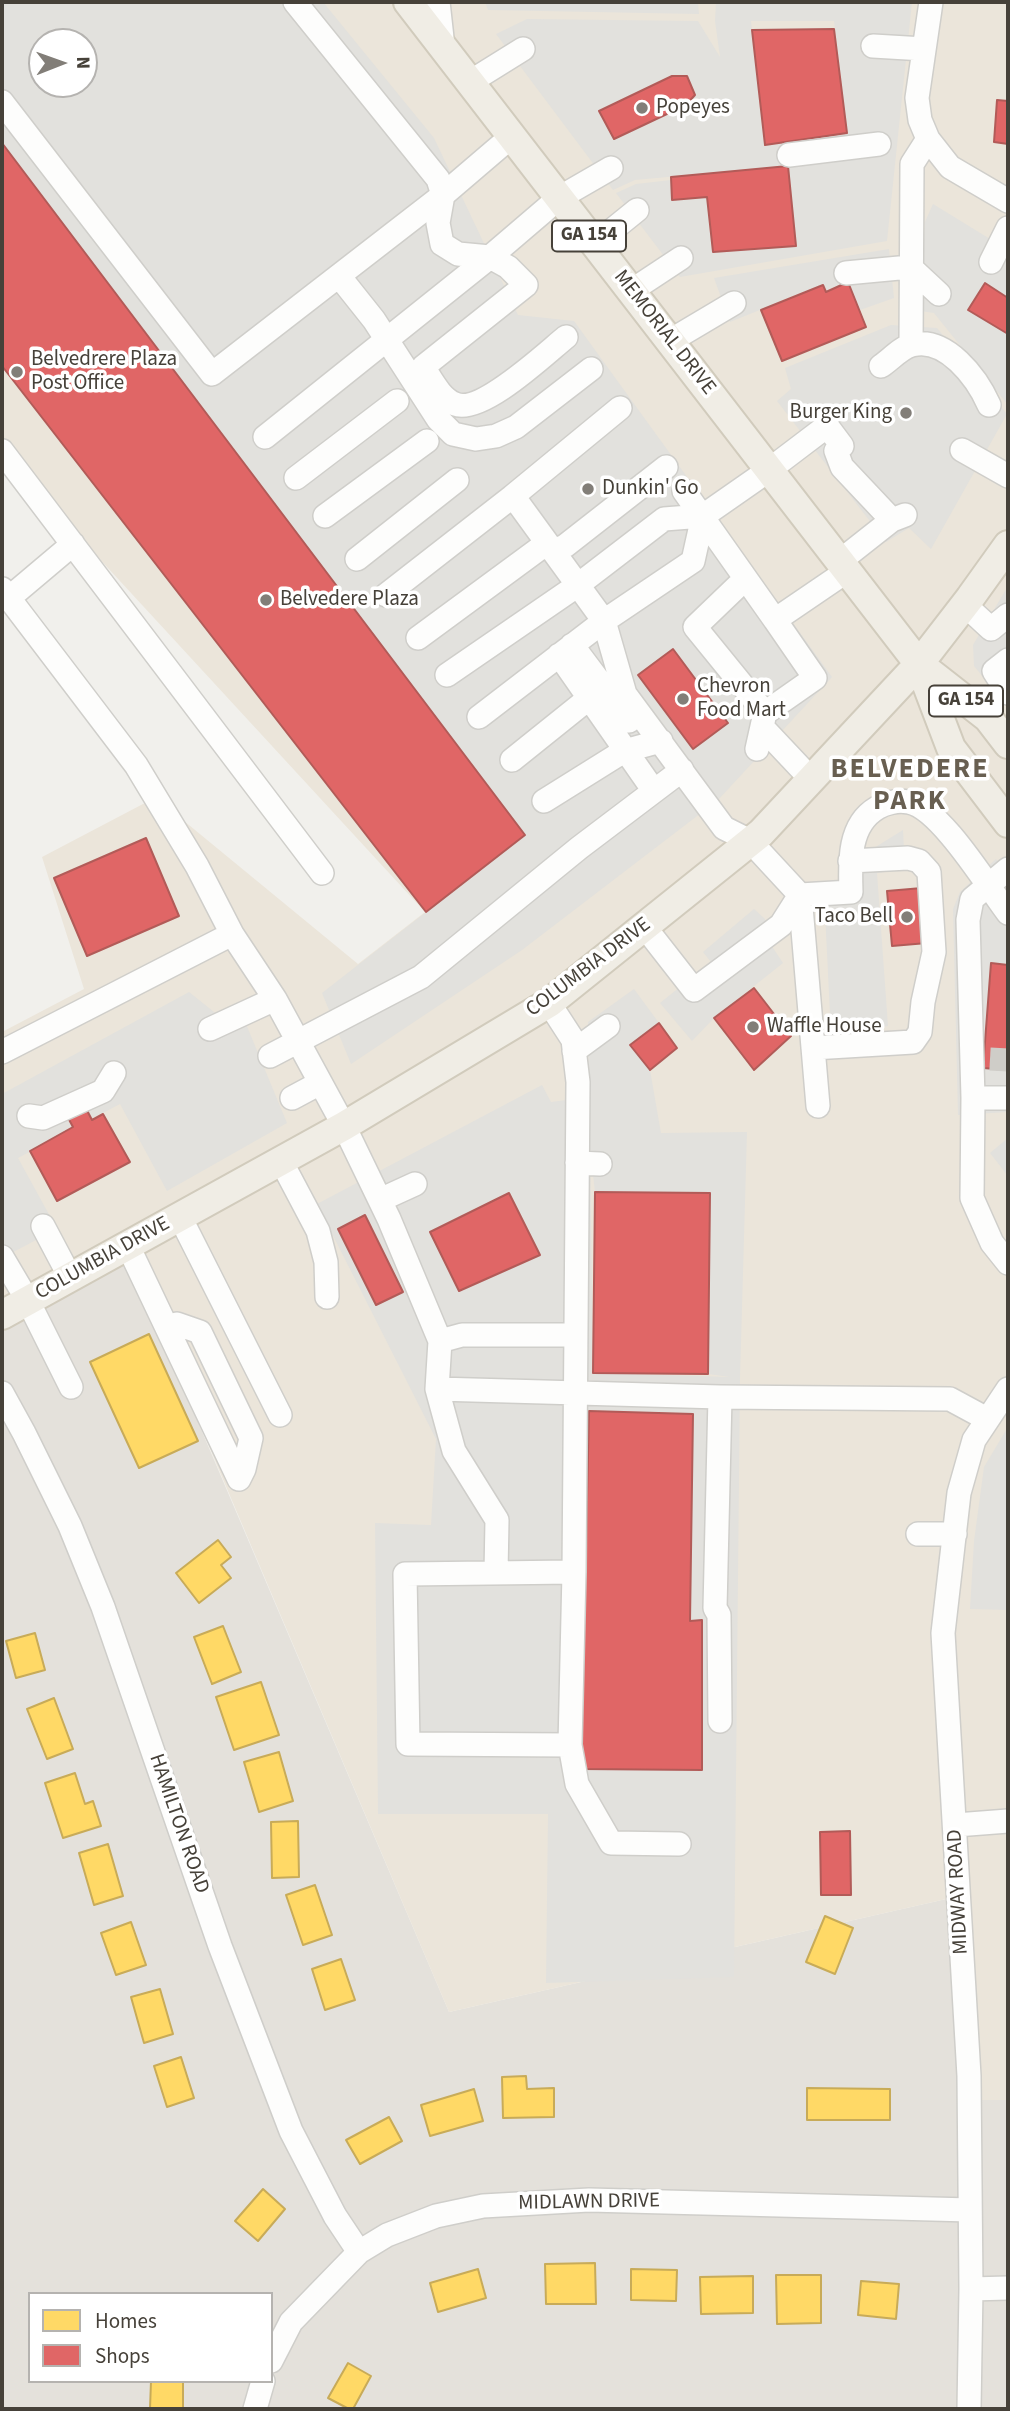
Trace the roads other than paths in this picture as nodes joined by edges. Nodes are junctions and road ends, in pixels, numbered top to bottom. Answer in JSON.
{"nodes":[{"id":1,"x":295,"y":2,"type":"edge"},
{"id":2,"x":408,"y":2,"type":"edge"},
{"id":3,"x":438,"y":2,"type":"edge"},
{"id":4,"x":931,"y":2,"type":"edge"},
{"id":5,"x":873,"y":46,"type":"dead end"},
{"id":6,"x":443,"y":47,"type":"junction"},
{"id":7,"x":523,"y":49,"type":"dead end"},
{"id":8,"x":924,"y":49,"type":"junction"},
{"id":9,"x":471,"y":82,"type":"junction"},
{"id":10,"x":2,"y":102,"type":"edge"},
{"id":11,"x":512,"y":136,"type":"junction"},
{"id":12,"x":928,"y":139,"type":"junction"},
{"id":13,"x":879,"y":144,"type":"dead end"},
{"id":14,"x":789,"y":155,"type":"dead end"},
{"id":15,"x":611,"y":168,"type":"dead end"},
{"id":16,"x":443,"y":195,"type":"junction"},
{"id":17,"x":559,"y":198,"type":"junction"},
{"id":18,"x":1008,"y":201,"type":"edge"},
{"id":19,"x":637,"y":210,"type":"dead end"},
{"id":20,"x":1008,"y":228,"type":"edge"},
{"id":21,"x":595,"y":244,"type":"junction"},
{"id":22,"x":490,"y":257,"type":"junction"},
{"id":23,"x":681,"y":258,"type":"dead end"},
{"id":24,"x":990,"y":262,"type":"dead end"},
{"id":25,"x":911,"y":267,"type":"junction"},
{"id":26,"x":846,"y":273,"type":"dead end"},
{"id":27,"x":339,"y":276,"type":"junction"},
{"id":28,"x":631,"y":291,"type":"junction"},
{"id":29,"x":939,"y":294,"type":"dead end"},
{"id":30,"x":734,"y":303,"type":"dead end"},
{"id":31,"x":566,"y":337,"type":"dead end"},
{"id":32,"x":387,"y":340,"type":"junction"},
{"id":33,"x":670,"y":341,"type":"junction"},
{"id":34,"x":911,"y":345,"type":"junction"},
{"id":35,"x":881,"y":366,"type":"dead end"},
{"id":36,"x":591,"y":369,"type":"dead end"},
{"id":37,"x":417,"y":372,"type":"junction"},
{"id":38,"x":397,"y":401,"type":"dead end"},
{"id":39,"x":989,"y":405,"type":"dead end"},
{"id":40,"x":621,"y":408,"type":"dead end"},
{"id":41,"x":265,"y":437,"type":"dead end"},
{"id":42,"x":427,"y":441,"type":"dead end"},
{"id":43,"x":962,"y":450,"type":"dead end"},
{"id":44,"x":2,"y":451,"type":"edge"},
{"id":45,"x":666,"y":467,"type":"dead end"},
{"id":46,"x":769,"y":470,"type":"junction"},
{"id":47,"x":1008,"y":476,"type":"edge"},
{"id":48,"x":296,"y":478,"type":"dead end"},
{"id":49,"x":457,"y":480,"type":"dead end"},
{"id":50,"x":684,"y":491,"type":"dead end"},
{"id":51,"x":513,"y":496,"type":"junction"},
{"id":52,"x":325,"y":516,"type":"dead end"},
{"id":53,"x":703,"y":516,"type":"junction"},
{"id":54,"x":73,"y":544,"type":"junction"},
{"id":55,"x":550,"y":547,"type":"junction"},
{"id":56,"x":1006,"y":553,"type":"edge"},
{"id":57,"x":357,"y":559,"type":"dead end"},
{"id":58,"x":843,"y":566,"type":"junction"},
{"id":59,"x":745,"y":579,"type":"junction"},
{"id":60,"x":578,"y":585,"type":"junction"},
{"id":61,"x":5,"y":594,"type":"edge"},
{"id":62,"x":386,"y":595,"type":"dead end"},
{"id":63,"x":965,"y":605,"type":"junction"},
{"id":64,"x":1008,"y":615,"type":"edge"},
{"id":65,"x":775,"y":620,"type":"junction"},
{"id":66,"x":604,"y":621,"type":"junction"},
{"id":67,"x":418,"y":638,"type":"dead end"},
{"id":68,"x":565,"y":650,"type":"junction"},
{"id":69,"x":1008,"y":660,"type":"edge"},
{"id":70,"x":919,"y":664,"type":"junction"},
{"id":71,"x":447,"y":675,"type":"dead end"},
{"id":72,"x":1008,"y":693,"type":"edge"},
{"id":73,"x":588,"y":699,"type":"junction"},
{"id":74,"x":479,"y":717,"type":"dead end"},
{"id":75,"x":761,"y":730,"type":"junction"},
{"id":76,"x":1007,"y":740,"type":"edge"},
{"id":77,"x":644,"y":745,"type":"junction"},
{"id":78,"x":512,"y":761,"type":"dead end"},
{"id":79,"x":682,"y":770,"type":"junction"},
{"id":80,"x":811,"y":779,"type":"junction"},
{"id":81,"x":654,"y":791,"type":"junction"},
{"id":82,"x":544,"y":801,"type":"dead end"},
{"id":83,"x":1008,"y":823,"type":"edge"},
{"id":84,"x":750,"y":841,"type":"junction"},
{"id":85,"x":850,"y":861,"type":"junction"},
{"id":86,"x":1008,"y":869,"type":"edge"},
{"id":87,"x":322,"y":873,"type":"dead end"},
{"id":88,"x":987,"y":886,"type":"junction"},
{"id":89,"x":800,"y":895,"type":"junction"},
{"id":90,"x":1008,"y":913,"type":"edge"},
{"id":91,"x":645,"y":926,"type":"junction"},
{"id":92,"x":232,"y":934,"type":"junction"},
{"id":93,"x":275,"y":999,"type":"junction"},
{"id":94,"x":549,"y":1003,"type":"junction"},
{"id":95,"x":608,"y":1026,"type":"dead end"},
{"id":96,"x":210,"y":1029,"type":"dead end"},
{"id":97,"x":298,"y":1042,"type":"junction"},
{"id":98,"x":813,"y":1048,"type":"junction"},
{"id":99,"x":575,"y":1051,"type":"junction"},
{"id":100,"x":2,"y":1052,"type":"edge"},
{"id":101,"x":270,"y":1056,"type":"dead end"},
{"id":102,"x":114,"y":1073,"type":"dead end"},
{"id":103,"x":320,"y":1083,"type":"junction"},
{"id":104,"x":292,"y":1098,"type":"dead end"},
{"id":105,"x":973,"y":1098,"type":"junction"},
{"id":106,"x":1008,"y":1098,"type":"edge"},
{"id":107,"x":818,"y":1106,"type":"dead end"},
{"id":108,"x":29,"y":1116,"type":"dead end"},
{"id":109,"x":344,"y":1126,"type":"junction"},
{"id":110,"x":281,"y":1161,"type":"junction"},
{"id":111,"x":577,"y":1163,"type":"junction"},
{"id":112,"x":600,"y":1164,"type":"dead end"},
{"id":113,"x":415,"y":1184,"type":"dead end"},
{"id":114,"x":380,"y":1200,"type":"junction"},
{"id":115,"x":180,"y":1217,"type":"junction"},
{"id":116,"x":43,"y":1226,"type":"dead end"},
{"id":117,"x":128,"y":1246,"type":"junction"},
{"id":118,"x":2,"y":1257,"type":"edge"},
{"id":119,"x":1008,"y":1263,"type":"edge"},
{"id":120,"x":70,"y":1277,"type":"junction"},
{"id":121,"x":327,"y":1297,"type":"dead end"},
{"id":122,"x":28,"y":1301,"type":"junction"},
{"id":123,"x":2,"y":1315,"type":"edge"},
{"id":124,"x":575,"y":1335,"type":"junction"},
{"id":125,"x":440,"y":1341,"type":"junction"},
{"id":126,"x":71,"y":1387,"type":"dead end"},
{"id":127,"x":1008,"y":1389,"type":"edge"},
{"id":128,"x":437,"y":1390,"type":"junction"},
{"id":129,"x":2,"y":1393,"type":"edge"},
{"id":130,"x":576,"y":1394,"type":"junction"},
{"id":131,"x":720,"y":1397,"type":"junction"},
{"id":132,"x":280,"y":1415,"type":"dead end"},
{"id":133,"x":988,"y":1419,"type":"junction"},
{"id":134,"x":241,"y":1474,"type":"dead end"},
{"id":135,"x":918,"y":1534,"type":"dead end"},
{"id":136,"x":955,"y":1534,"type":"junction"},
{"id":137,"x":574,"y":1572,"type":"junction"},
{"id":138,"x":496,"y":1573,"type":"junction"},
{"id":139,"x":720,"y":1721,"type":"dead end"},
{"id":140,"x":570,"y":1745,"type":"junction"},
{"id":141,"x":1008,"y":1821,"type":"edge"},
{"id":142,"x":956,"y":1825,"type":"junction"},
{"id":143,"x":679,"y":1844,"type":"dead end"},
{"id":144,"x":970,"y":2210,"type":"junction"},
{"id":145,"x":359,"y":2252,"type":"junction"},
{"id":146,"x":1008,"y":2287,"type":"edge"},
{"id":147,"x":971,"y":2289,"type":"junction"},
{"id":148,"x":273,"y":2357,"type":"edge"},
{"id":149,"x":262,"y":2383,"type":"edge"},
{"id":150,"x":255,"y":2409,"type":"edge"},
{"id":151,"x":969,"y":2409,"type":"edge"}],
"edges":[{"from":1,"to":16,"type":"street"},
{"from":2,"to":6,"type":"main road","name":"MEMORIAL DRIVE","number":"GA 154"},
{"from":3,"to":6,"type":"street"},
{"from":4,"to":8,"type":"street"},
{"from":5,"to":8,"type":"street"},
{"from":6,"to":9,"type":"main road","name":"MEMORIAL DRIVE","number":"GA 154"},
{"from":7,"to":9,"type":"street"},
{"from":8,"to":12,"type":"street"},
{"from":9,"to":11,"type":"main road","name":"MEMORIAL DRIVE","number":"GA 154"},
{"from":10,"to":27,"type":"street"},
{"from":11,"to":16,"type":"street"},
{"from":11,"to":17,"type":"main road","name":"MEMORIAL DRIVE","number":"GA 154"},
{"from":12,"to":18,"type":"street"},
{"from":12,"to":25,"type":"street"},
{"from":13,"to":14,"type":"street"},
{"from":15,"to":17,"type":"street"},
{"from":16,"to":22,"type":"street"},
{"from":16,"to":27,"type":"street"},
{"from":17,"to":21,"type":"main road","name":"MEMORIAL DRIVE","number":"GA 154"},
{"from":17,"to":22,"type":"street"},
{"from":19,"to":21,"type":"street"},
{"from":20,"to":24,"type":"street"},
{"from":21,"to":28,"type":"main road","name":"MEMORIAL DRIVE","number":"GA 154"},
{"from":22,"to":32,"type":"street"},
{"from":22,"to":37,"type":"street"},
{"from":23,"to":28,"type":"street"},
{"from":25,"to":26,"type":"street"},
{"from":25,"to":29,"type":"street"},
{"from":25,"to":34,"type":"street"},
{"from":27,"to":32,"type":"street"},
{"from":28,"to":33,"type":"main road","name":"MEMORIAL DRIVE","number":"GA 154"},
{"from":30,"to":33,"type":"street"},
{"from":31,"to":37,"type":"street"},
{"from":32,"to":37,"type":"street"},
{"from":32,"to":41,"type":"street"},
{"from":33,"to":46,"type":"main road","name":"MEMORIAL DRIVE","number":"GA 154"},
{"from":34,"to":35,"type":"street"},
{"from":34,"to":39,"type":"street"},
{"from":36,"to":37,"type":"street"},
{"from":38,"to":48,"type":"street"},
{"from":40,"to":51,"type":"street"},
{"from":42,"to":52,"type":"street"},
{"from":43,"to":47,"type":"street"},
{"from":44,"to":54,"type":"street"},
{"from":45,"to":55,"type":"street"},
{"from":46,"to":53,"type":"street"},
{"from":46,"to":58,"type":"main road","name":"MEMORIAL DRIVE","number":"GA 154"},
{"from":46,"to":58,"type":"street"},
{"from":49,"to":57,"type":"street"},
{"from":50,"to":53,"type":"street"},
{"from":51,"to":55,"type":"street"},
{"from":51,"to":62,"type":"street"},
{"from":53,"to":59,"type":"street"},
{"from":53,"to":60,"type":"street"},
{"from":53,"to":66,"type":"street"},
{"from":54,"to":61,"type":"street"},
{"from":54,"to":87,"type":"street"},
{"from":55,"to":60,"type":"street"},
{"from":55,"to":67,"type":"street"},
{"from":56,"to":63,"type":"main road","name":"COLUMBIA DRIVE"},
{"from":58,"to":65,"type":"street"},
{"from":58,"to":70,"type":"main road","name":"MEMORIAL DRIVE","number":"GA 154"},
{"from":59,"to":65,"type":"street"},
{"from":59,"to":75,"type":"street"},
{"from":60,"to":66,"type":"street"},
{"from":60,"to":71,"type":"street"},
{"from":61,"to":92,"type":"street"},
{"from":63,"to":64,"type":"street"},
{"from":63,"to":70,"type":"main road","name":"COLUMBIA DRIVE"},
{"from":65,"to":75,"type":"street"},
{"from":66,"to":68,"type":"street"},
{"from":66,"to":77,"type":"street"},
{"from":68,"to":73,"type":"street"},
{"from":68,"to":74,"type":"street"},
{"from":68,"to":77,"type":"street"},
{"from":69,"to":72,"type":"street"},
{"from":70,"to":76,"type":"main road","name":"MEMORIAL DRIVE","number":"GA 154"},
{"from":70,"to":80,"type":"main road","name":"COLUMBIA DRIVE"},
{"from":70,"to":83,"type":"main road","name":"MEMORIAL DRIVE","number":"GA 154"},
{"from":73,"to":77,"type":"street"},
{"from":73,"to":78,"type":"street"},
{"from":75,"to":80,"type":"street"},
{"from":77,"to":79,"type":"street"},
{"from":77,"to":81,"type":"street"},
{"from":77,"to":82,"type":"street"},
{"from":79,"to":81,"type":"street"},
{"from":79,"to":84,"type":"street"},
{"from":80,"to":84,"type":"main road","name":"COLUMBIA DRIVE"},
{"from":81,"to":97,"type":"street"},
{"from":84,"to":89,"type":"street"},
{"from":84,"to":91,"type":"main road","name":"COLUMBIA DRIVE"},
{"from":85,"to":88,"type":"street"},
{"from":85,"to":89,"type":"street"},
{"from":85,"to":98,"type":"street"},
{"from":86,"to":88,"type":"street"},
{"from":88,"to":90,"type":"street"},
{"from":88,"to":105,"type":"street"},
{"from":89,"to":91,"type":"street"},
{"from":89,"to":98,"type":"street"},
{"from":91,"to":94,"type":"main road","name":"COLUMBIA DRIVE"},
{"from":92,"to":93,"type":"street"},
{"from":92,"to":100,"type":"street"},
{"from":93,"to":96,"type":"street"},
{"from":93,"to":97,"type":"street"},
{"from":94,"to":99,"type":"street"},
{"from":94,"to":109,"type":"main road","name":"COLUMBIA DRIVE"},
{"from":95,"to":99,"type":"street"},
{"from":97,"to":101,"type":"street"},
{"from":97,"to":103,"type":"street"},
{"from":98,"to":107,"type":"street"},
{"from":99,"to":111,"type":"street"},
{"from":102,"to":108,"type":"street"},
{"from":103,"to":104,"type":"street"},
{"from":103,"to":109,"type":"street"},
{"from":105,"to":106,"type":"street"},
{"from":105,"to":119,"type":"street"},
{"from":109,"to":110,"type":"main road","name":"COLUMBIA DRIVE"},
{"from":109,"to":114,"type":"street"},
{"from":110,"to":115,"type":"main road","name":"COLUMBIA DRIVE"},
{"from":110,"to":121,"type":"street"},
{"from":111,"to":112,"type":"street"},
{"from":111,"to":124,"type":"street"},
{"from":113,"to":114,"type":"street"},
{"from":114,"to":125,"type":"street"},
{"from":115,"to":117,"type":"main road","name":"COLUMBIA DRIVE"},
{"from":115,"to":132,"type":"street"},
{"from":116,"to":120,"type":"street"},
{"from":117,"to":120,"type":"main road","name":"COLUMBIA DRIVE"},
{"from":117,"to":134,"type":"street"},
{"from":118,"to":122,"type":"street"},
{"from":120,"to":122,"type":"main road","name":"COLUMBIA DRIVE"},
{"from":122,"to":123,"type":"main road","name":"COLUMBIA DRIVE"},
{"from":122,"to":126,"type":"street"},
{"from":124,"to":125,"type":"street"},
{"from":124,"to":130,"type":"street"},
{"from":125,"to":128,"type":"street"},
{"from":127,"to":133,"type":"street","name":"MIDWAY ROAD"},
{"from":128,"to":130,"type":"street"},
{"from":128,"to":138,"type":"street"},
{"from":129,"to":145,"type":"street","name":"HAMILTON ROAD"},
{"from":130,"to":131,"type":"street"},
{"from":130,"to":137,"type":"street"},
{"from":131,"to":133,"type":"street"},
{"from":131,"to":139,"type":"street"},
{"from":133,"to":136,"type":"street","name":"MIDWAY ROAD"},
{"from":135,"to":136,"type":"street"},
{"from":136,"to":142,"type":"street","name":"MIDWAY ROAD"},
{"from":137,"to":138,"type":"street"},
{"from":137,"to":140,"type":"street"},
{"from":138,"to":140,"type":"street"},
{"from":140,"to":143,"type":"street"},
{"from":141,"to":142,"type":"street"},
{"from":142,"to":144,"type":"street","name":"MIDWAY ROAD"},
{"from":144,"to":145,"type":"street","name":"MIDLAWN DRIVE"},
{"from":144,"to":147,"type":"street","name":"MIDWAY ROAD"},
{"from":145,"to":148,"type":"street","name":"MIDLAWN DRIVE"},
{"from":146,"to":147,"type":"street"},
{"from":147,"to":151,"type":"street","name":"MIDWAY ROAD"},
{"from":149,"to":150,"type":"street"}]}
